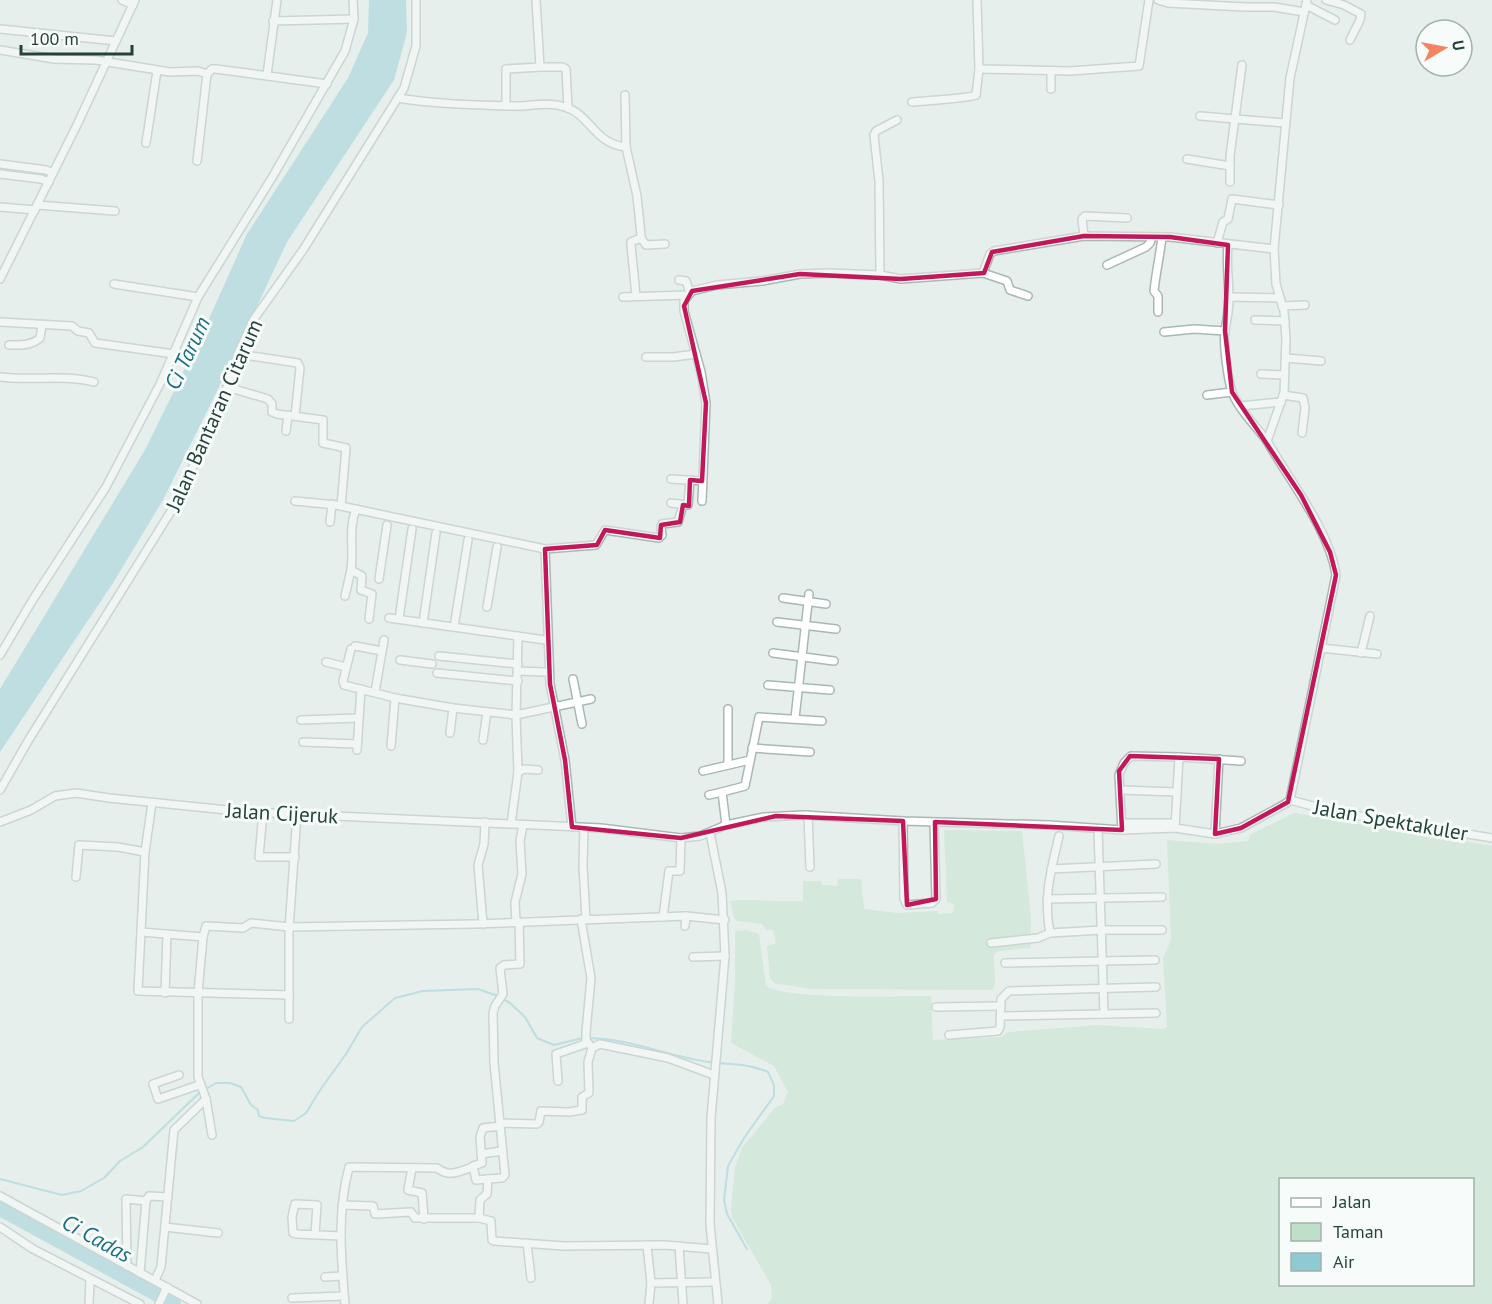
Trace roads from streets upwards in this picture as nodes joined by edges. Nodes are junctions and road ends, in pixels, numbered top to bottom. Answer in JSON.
{"nodes":[{"id":1,"x":122,"y":0,"type":"edge"},
{"id":2,"x":277,"y":0,"type":"edge"},
{"id":3,"x":353,"y":0,"type":"edge"},
{"id":4,"x":416,"y":0,"type":"edge"},
{"id":5,"x":536,"y":0,"type":"edge"},
{"id":6,"x":977,"y":0,"type":"edge"},
{"id":7,"x":1149,"y":0,"type":"edge"},
{"id":8,"x":1158,"y":0,"type":"edge"},
{"id":9,"x":1326,"y":0,"type":"edge"},
{"id":10,"x":134,"y":2,"type":"edge"},
{"id":11,"x":1213,"y":2,"type":"edge"},
{"id":12,"x":1305,"y":6,"type":"edge"},
{"id":13,"x":354,"y":20,"type":"junction"},
{"id":14,"x":1335,"y":20,"type":"dead end"},
{"id":15,"x":273,"y":21,"type":"junction"},
{"id":16,"x":0,"y":29,"type":"edge"},
{"id":17,"x":1350,"y":40,"type":"dead end"},
{"id":18,"x":116,"y":41,"type":"junction"},
{"id":19,"x":0,"y":51,"type":"edge"},
{"id":20,"x":106,"y":61,"type":"junction"},
{"id":21,"x":1242,"y":65,"type":"dead end"},
{"id":22,"x":540,"y":67,"type":"junction"},
{"id":23,"x":979,"y":69,"type":"junction"},
{"id":24,"x":157,"y":71,"type":"junction"},
{"id":25,"x":1051,"y":71,"type":"junction"},
{"id":26,"x":207,"y":74,"type":"junction"},
{"id":27,"x":267,"y":75,"type":"junction"},
{"id":28,"x":327,"y":84,"type":"junction"},
{"id":29,"x":1051,"y":88,"type":"dead end"},
{"id":30,"x":625,"y":95,"type":"dead end"},
{"id":31,"x":398,"y":98,"type":"junction"},
{"id":32,"x":912,"y":102,"type":"dead end"},
{"id":33,"x":506,"y":105,"type":"junction"},
{"id":34,"x":568,"y":108,"type":"junction"},
{"id":35,"x":1200,"y":116,"type":"dead end"},
{"id":36,"x":1235,"y":119,"type":"junction"},
{"id":37,"x":897,"y":120,"type":"dead end"},
{"id":38,"x":1285,"y":123,"type":"junction"},
{"id":39,"x":146,"y":143,"type":"dead end"},
{"id":40,"x":626,"y":147,"type":"junction"},
{"id":41,"x":1187,"y":159,"type":"dead end"},
{"id":42,"x":197,"y":161,"type":"dead end"},
{"id":43,"x":0,"y":164,"type":"edge"},
{"id":44,"x":1230,"y":166,"type":"junction"},
{"id":45,"x":53,"y":173,"type":"junction"},
{"id":46,"x":0,"y":174,"type":"edge"},
{"id":47,"x":48,"y":182,"type":"junction"},
{"id":48,"x":1230,"y":182,"type":"dead end"},
{"id":49,"x":1279,"y":205,"type":"junction"},
{"id":50,"x":0,"y":207,"type":"edge"},
{"id":51,"x":36,"y":208,"type":"junction"},
{"id":52,"x":115,"y":211,"type":"dead end"},
{"id":53,"x":1126,"y":218,"type":"dead end"},
{"id":54,"x":1084,"y":236,"type":"junction"},
{"id":55,"x":1152,"y":237,"type":"junction"},
{"id":56,"x":1162,"y":237,"type":"junction"},
{"id":57,"x":641,"y":238,"type":"junction"},
{"id":58,"x":1217,"y":243,"type":"junction"},
{"id":59,"x":665,"y":244,"type":"dead end"},
{"id":60,"x":1228,"y":245,"type":"junction"},
{"id":61,"x":1274,"y":249,"type":"junction"},
{"id":62,"x":1107,"y":265,"type":"dead end"},
{"id":63,"x":983,"y":273,"type":"junction"},
{"id":64,"x":880,"y":275,"type":"junction"},
{"id":65,"x":0,"y":279,"type":"edge"},
{"id":66,"x":679,"y":280,"type":"dead end"},
{"id":67,"x":114,"y":284,"type":"dead end"},
{"id":68,"x":689,"y":294,"type":"junction"},
{"id":69,"x":1028,"y":296,"type":"dead end"},
{"id":70,"x":198,"y":297,"type":"junction"},
{"id":71,"x":623,"y":297,"type":"dead end"},
{"id":72,"x":636,"y":297,"type":"junction"},
{"id":73,"x":1229,"y":297,"type":"junction"},
{"id":74,"x":1281,"y":302,"type":"junction"},
{"id":75,"x":1305,"y":305,"type":"dead end"},
{"id":76,"x":1158,"y":312,"type":"dead end"},
{"id":77,"x":1254,"y":320,"type":"dead end"},
{"id":78,"x":1285,"y":321,"type":"junction"},
{"id":79,"x":0,"y":322,"type":"edge"},
{"id":80,"x":42,"y":325,"type":"junction"},
{"id":81,"x":1225,"y":331,"type":"junction"},
{"id":82,"x":1164,"y":332,"type":"dead end"},
{"id":83,"x":9,"y":345,"type":"dead end"},
{"id":84,"x":174,"y":354,"type":"junction"},
{"id":85,"x":238,"y":354,"type":"junction"},
{"id":86,"x":696,"y":354,"type":"junction"},
{"id":87,"x":646,"y":357,"type":"dead end"},
{"id":88,"x":1286,"y":358,"type":"junction"},
{"id":89,"x":1322,"y":361,"type":"dead end"},
{"id":90,"x":1261,"y":374,"type":"dead end"},
{"id":91,"x":1284,"y":375,"type":"junction"},
{"id":92,"x":0,"y":377,"type":"edge"},
{"id":93,"x":94,"y":382,"type":"dead end"},
{"id":94,"x":227,"y":387,"type":"junction"},
{"id":95,"x":1232,"y":392,"type":"junction"},
{"id":96,"x":1207,"y":394,"type":"dead end"},
{"id":97,"x":1282,"y":399,"type":"junction"},
{"id":98,"x":1240,"y":406,"type":"junction"},
{"id":99,"x":292,"y":415,"type":"junction"},
{"id":100,"x":286,"y":431,"type":"dead end"},
{"id":101,"x":1302,"y":433,"type":"dead end"},
{"id":102,"x":1267,"y":441,"type":"junction"},
{"id":103,"x":671,"y":479,"type":"dead end"},
{"id":104,"x":690,"y":480,"type":"junction"},
{"id":105,"x":702,"y":481,"type":"junction"},
{"id":106,"x":295,"y":501,"type":"dead end"},
{"id":107,"x":702,"y":501,"type":"dead end"},
{"id":108,"x":671,"y":503,"type":"dead end"},
{"id":109,"x":332,"y":504,"type":"junction"},
{"id":110,"x":683,"y":505,"type":"junction"},
{"id":111,"x":341,"y":506,"type":"junction"},
{"id":112,"x":356,"y":509,"type":"junction"},
{"id":113,"x":330,"y":522,"type":"dead end"},
{"id":114,"x":387,"y":525,"type":"dead end"},
{"id":115,"x":412,"y":529,"type":"dead end"},
{"id":116,"x":436,"y":533,"type":"dead end"},
{"id":117,"x":468,"y":540,"type":"dead end"},
{"id":118,"x":497,"y":547,"type":"dead end"},
{"id":119,"x":545,"y":549,"type":"junction"},
{"id":120,"x":351,"y":570,"type":"junction"},
{"id":121,"x":379,"y":579,"type":"dead end"},
{"id":122,"x":347,"y":586,"type":"junction"},
{"id":123,"x":360,"y":590,"type":"junction"},
{"id":124,"x":345,"y":596,"type":"dead end"},
{"id":125,"x":809,"y":597,"type":"junction"},
{"id":126,"x":783,"y":598,"type":"dead end"},
{"id":127,"x":826,"y":604,"type":"dead end"},
{"id":128,"x":487,"y":607,"type":"dead end"},
{"id":129,"x":1370,"y":616,"type":"dead end"},
{"id":130,"x":389,"y":618,"type":"dead end"},
{"id":131,"x":369,"y":619,"type":"dead end"},
{"id":132,"x":399,"y":619,"type":"junction"},
{"id":133,"x":423,"y":622,"type":"junction"},
{"id":134,"x":777,"y":622,"type":"dead end"},
{"id":135,"x":806,"y":626,"type":"junction"},
{"id":136,"x":454,"y":627,"type":"junction"},
{"id":137,"x":836,"y":629,"type":"dead end"},
{"id":138,"x":518,"y":636,"type":"junction"},
{"id":139,"x":384,"y":640,"type":"dead end"},
{"id":140,"x":545,"y":640,"type":"dead end"},
{"id":141,"x":1321,"y":648,"type":"junction"},
{"id":142,"x":382,"y":651,"type":"junction"},
{"id":143,"x":773,"y":653,"type":"dead end"},
{"id":144,"x":1361,"y":653,"type":"junction"},
{"id":145,"x":1377,"y":654,"type":"dead end"},
{"id":146,"x":0,"y":655,"type":"edge"},
{"id":147,"x":439,"y":656,"type":"dead end"},
{"id":148,"x":803,"y":657,"type":"junction"},
{"id":149,"x":400,"y":660,"type":"dead end"},
{"id":150,"x":834,"y":661,"type":"dead end"},
{"id":151,"x":326,"y":662,"type":"dead end"},
{"id":152,"x":432,"y":664,"type":"dead end"},
{"id":153,"x":346,"y":667,"type":"junction"},
{"id":154,"x":518,"y":667,"type":"junction"},
{"id":155,"x":437,"y":672,"type":"dead end"},
{"id":156,"x":544,"y":672,"type":"dead end"},
{"id":157,"x":573,"y":680,"type":"dead end"},
{"id":158,"x":518,"y":681,"type":"junction"},
{"id":159,"x":768,"y":685,"type":"dead end"},
{"id":160,"x":798,"y":687,"type":"junction"},
{"id":161,"x":361,"y":689,"type":"junction"},
{"id":162,"x":830,"y":690,"type":"dead end"},
{"id":163,"x":375,"y":692,"type":"junction"},
{"id":164,"x":395,"y":698,"type":"junction"},
{"id":165,"x":591,"y":699,"type":"dead end"},
{"id":166,"x":578,"y":701,"type":"junction"},
{"id":167,"x":554,"y":705,"type":"junction"},
{"id":168,"x":453,"y":708,"type":"junction"},
{"id":169,"x":728,"y":709,"type":"dead end"},
{"id":170,"x":487,"y":712,"type":"junction"},
{"id":171,"x":516,"y":715,"type":"junction"},
{"id":172,"x":358,"y":718,"type":"junction"},
{"id":173,"x":795,"y":718,"type":"junction"},
{"id":174,"x":301,"y":720,"type":"dead end"},
{"id":175,"x":822,"y":721,"type":"dead end"},
{"id":176,"x":582,"y":724,"type":"dead end"},
{"id":177,"x":450,"y":733,"type":"dead end"},
{"id":178,"x":483,"y":740,"type":"dead end"},
{"id":179,"x":303,"y":742,"type":"dead end"},
{"id":180,"x":391,"y":746,"type":"dead end"},
{"id":181,"x":752,"y":748,"type":"junction"},
{"id":182,"x":810,"y":752,"type":"dead end"},
{"id":183,"x":1179,"y":757,"type":"junction"},
{"id":184,"x":1219,"y":759,"type":"junction"},
{"id":185,"x":750,"y":760,"type":"junction"},
{"id":186,"x":1241,"y":761,"type":"dead end"},
{"id":187,"x":728,"y":765,"type":"junction"},
{"id":188,"x":538,"y":770,"type":"dead end"},
{"id":189,"x":703,"y":771,"type":"dead end"},
{"id":190,"x":518,"y":772,"type":"junction"},
{"id":191,"x":0,"y":790,"type":"edge"},
{"id":192,"x":1121,"y":790,"type":"junction"},
{"id":193,"x":722,"y":792,"type":"junction"},
{"id":194,"x":1177,"y":792,"type":"junction"},
{"id":195,"x":709,"y":795,"type":"dead end"},
{"id":196,"x":1290,"y":800,"type":"junction"},
{"id":197,"x":152,"y":802,"type":"junction"},
{"id":198,"x":263,"y":812,"type":"junction"},
{"id":199,"x":297,"y":814,"type":"junction"},
{"id":200,"x":808,"y":815,"type":"junction"},
{"id":201,"x":903,"y":821,"type":"junction"},
{"id":202,"x":0,"y":822,"type":"edge"},
{"id":203,"x":485,"y":822,"type":"junction"},
{"id":204,"x":934,"y":822,"type":"junction"},
{"id":205,"x":511,"y":824,"type":"junction"},
{"id":206,"x":523,"y":825,"type":"junction"},
{"id":207,"x":726,"y":825,"type":"junction"},
{"id":208,"x":1175,"y":825,"type":"junction"},
{"id":209,"x":572,"y":827,"type":"junction"},
{"id":210,"x":1122,"y":827,"type":"junction"},
{"id":211,"x":585,"y":828,"type":"junction"},
{"id":212,"x":1098,"y":829,"type":"junction"},
{"id":213,"x":710,"y":833,"type":"junction"},
{"id":214,"x":1215,"y":834,"type":"junction"},
{"id":215,"x":1059,"y":836,"type":"dead end"},
{"id":216,"x":681,"y":838,"type":"junction"},
{"id":217,"x":1492,"y":838,"type":"edge"},
{"id":218,"x":146,"y":852,"type":"junction"},
{"id":219,"x":295,"y":857,"type":"junction"},
{"id":220,"x":1156,"y":864,"type":"dead end"},
{"id":221,"x":1100,"y":866,"type":"junction"},
{"id":222,"x":810,"y":867,"type":"dead end"},
{"id":223,"x":1051,"y":869,"type":"junction"},
{"id":224,"x":76,"y":877,"type":"dead end"},
{"id":225,"x":1162,"y":897,"type":"dead end"},
{"id":226,"x":1101,"y":898,"type":"junction"},
{"id":227,"x":1047,"y":899,"type":"junction"},
{"id":228,"x":686,"y":916,"type":"junction"},
{"id":229,"x":663,"y":917,"type":"junction"},
{"id":230,"x":583,"y":919,"type":"junction"},
{"id":231,"x":724,"y":921,"type":"junction"},
{"id":232,"x":518,"y":922,"type":"junction"},
{"id":233,"x":483,"y":924,"type":"junction"},
{"id":234,"x":685,"y":926,"type":"dead end"},
{"id":235,"x":290,"y":927,"type":"junction"},
{"id":236,"x":1102,"y":930,"type":"junction"},
{"id":237,"x":1162,"y":930,"type":"dead end"},
{"id":238,"x":141,"y":932,"type":"junction"},
{"id":239,"x":1050,"y":933,"type":"junction"},
{"id":240,"x":167,"y":934,"type":"junction"},
{"id":241,"x":203,"y":937,"type":"junction"},
{"id":242,"x":992,"y":943,"type":"dead end"},
{"id":243,"x":725,"y":956,"type":"junction"},
{"id":244,"x":693,"y":957,"type":"dead end"},
{"id":245,"x":1104,"y":960,"type":"junction"},
{"id":246,"x":1155,"y":960,"type":"dead end"},
{"id":247,"x":1005,"y":963,"type":"dead end"},
{"id":248,"x":1156,"y":987,"type":"dead end"},
{"id":249,"x":1104,"y":989,"type":"junction"},
{"id":250,"x":165,"y":993,"type":"junction"},
{"id":251,"x":198,"y":993,"type":"junction"},
{"id":252,"x":289,"y":995,"type":"junction"},
{"id":253,"x":1001,"y":1006,"type":"junction"},
{"id":254,"x":936,"y":1007,"type":"dead end"},
{"id":255,"x":1156,"y":1013,"type":"dead end"},
{"id":256,"x":1104,"y":1014,"type":"junction"},
{"id":257,"x":1001,"y":1016,"type":"junction"},
{"id":258,"x":289,"y":1019,"type":"dead end"},
{"id":259,"x":949,"y":1035,"type":"dead end"},
{"id":260,"x":588,"y":1041,"type":"junction"},
{"id":261,"x":715,"y":1074,"type":"junction"},
{"id":262,"x":179,"y":1075,"type":"dead end"},
{"id":263,"x":558,"y":1081,"type":"dead end"},
{"id":264,"x":200,"y":1086,"type":"junction"},
{"id":265,"x":205,"y":1098,"type":"junction"},
{"id":266,"x":501,"y":1125,"type":"junction"},
{"id":267,"x":212,"y":1135,"type":"dead end"},
{"id":268,"x":502,"y":1151,"type":"junction"},
{"id":269,"x":481,"y":1154,"type":"junction"},
{"id":270,"x":473,"y":1167,"type":"junction"},
{"id":271,"x":412,"y":1168,"type":"junction"},
{"id":272,"x":488,"y":1179,"type":"junction"},
{"id":273,"x":0,"y":1196,"type":"edge"},
{"id":274,"x":168,"y":1197,"type":"junction"},
{"id":275,"x":146,"y":1201,"type":"junction"},
{"id":276,"x":342,"y":1205,"type":"junction"},
{"id":277,"x":479,"y":1218,"type":"junction"},
{"id":278,"x":424,"y":1219,"type":"junction"},
{"id":279,"x":0,"y":1227,"type":"edge"},
{"id":280,"x":165,"y":1227,"type":"junction"},
{"id":281,"x":218,"y":1233,"type":"dead end"},
{"id":282,"x":315,"y":1235,"type":"junction"},
{"id":283,"x":341,"y":1236,"type":"junction"},
{"id":284,"x":527,"y":1243,"type":"junction"},
{"id":285,"x":647,"y":1245,"type":"junction"},
{"id":286,"x":679,"y":1246,"type":"junction"},
{"id":287,"x":711,"y":1249,"type":"junction"},
{"id":288,"x":127,"y":1266,"type":"junction"},
{"id":289,"x":140,"y":1273,"type":"junction"},
{"id":290,"x":343,"y":1276,"type":"junction"},
{"id":291,"x":324,"y":1277,"type":"dead end"},
{"id":292,"x":531,"y":1278,"type":"dead end"},
{"id":293,"x":90,"y":1280,"type":"junction"},
{"id":294,"x":155,"y":1280,"type":"junction"},
{"id":295,"x":680,"y":1282,"type":"junction"},
{"id":296,"x":714,"y":1282,"type":"junction"},
{"id":297,"x":651,"y":1283,"type":"junction"},
{"id":298,"x":166,"y":1289,"type":"junction"},
{"id":299,"x":292,"y":1298,"type":"dead end"},
{"id":300,"x":345,"y":1300,"type":"edge"},
{"id":301,"x":89,"y":1304,"type":"edge"},
{"id":302,"x":140,"y":1304,"type":"edge"},
{"id":303,"x":159,"y":1304,"type":"edge"},
{"id":304,"x":197,"y":1304,"type":"edge"},
{"id":305,"x":649,"y":1304,"type":"edge"},
{"id":306,"x":683,"y":1304,"type":"edge"},
{"id":307,"x":717,"y":1304,"type":"edge"}],
"edges":[{"from":1,"to":10,"type":"street"},
{"from":2,"to":15,"type":"street"},
{"from":3,"to":13,"type":"street"},
{"from":4,"to":31,"type":"street","name":"Jalan Bantaran Citarum"},
{"from":5,"to":22,"type":"street"},
{"from":6,"to":23,"type":"street"},
{"from":7,"to":25,"type":"street"},
{"from":8,"to":11,"type":"street"},
{"from":9,"to":17,"type":"street"},
{"from":10,"to":18,"type":"street"},
{"from":11,"to":12,"type":"street"},
{"from":12,"to":14,"type":"street"},
{"from":12,"to":38,"type":"street"},
{"from":13,"to":15,"type":"street"},
{"from":13,"to":28,"type":"street"},
{"from":15,"to":27,"type":"street"},
{"from":16,"to":18,"type":"street"},
{"from":18,"to":20,"type":"street"},
{"from":19,"to":20,"type":"street"},
{"from":20,"to":24,"type":"street"},
{"from":20,"to":45,"type":"street"},
{"from":21,"to":36,"type":"street"},
{"from":22,"to":33,"type":"street"},
{"from":22,"to":34,"type":"street"},
{"from":23,"to":25,"type":"street"},
{"from":23,"to":32,"type":"street"},
{"from":24,"to":26,"type":"street"},
{"from":24,"to":39,"type":"street"},
{"from":25,"to":29,"type":"street"},
{"from":26,"to":27,"type":"street"},
{"from":26,"to":42,"type":"street"},
{"from":27,"to":28,"type":"street"},
{"from":28,"to":70,"type":"street"},
{"from":30,"to":40,"type":"street"},
{"from":31,"to":33,"type":"street"},
{"from":31,"to":85,"type":"street","name":"Jalan Bantaran Citarum"},
{"from":33,"to":34,"type":"street"},
{"from":34,"to":40,"type":"street"},
{"from":35,"to":36,"type":"street"},
{"from":36,"to":38,"type":"street"},
{"from":36,"to":44,"type":"street"},
{"from":37,"to":64,"type":"street"},
{"from":38,"to":49,"type":"street"},
{"from":40,"to":57,"type":"street"},
{"from":41,"to":44,"type":"street"},
{"from":43,"to":45,"type":"street"},
{"from":44,"to":48,"type":"street"},
{"from":45,"to":47,"type":"street"},
{"from":46,"to":47,"type":"street"},
{"from":47,"to":51,"type":"street"},
{"from":49,"to":58,"type":"street"},
{"from":49,"to":61,"type":"street"},
{"from":50,"to":51,"type":"street"},
{"from":51,"to":52,"type":"street"},
{"from":51,"to":65,"type":"street"},
{"from":53,"to":54,"type":"street"},
{"from":54,"to":55,"type":"street"},
{"from":54,"to":63,"type":"street"},
{"from":55,"to":56,"type":"street"},
{"from":55,"to":62,"type":"street"},
{"from":56,"to":58,"type":"street"},
{"from":56,"to":76,"type":"street"},
{"from":57,"to":59,"type":"street"},
{"from":57,"to":72,"type":"street"},
{"from":58,"to":60,"type":"street"},
{"from":60,"to":61,"type":"street"},
{"from":60,"to":73,"type":"street"},
{"from":61,"to":74,"type":"street"},
{"from":63,"to":64,"type":"street"},
{"from":63,"to":69,"type":"street"},
{"from":64,"to":68,"type":"street"},
{"from":66,"to":68,"type":"street"},
{"from":67,"to":70,"type":"street"},
{"from":68,"to":72,"type":"street"},
{"from":68,"to":86,"type":"street"},
{"from":70,"to":84,"type":"street"},
{"from":71,"to":72,"type":"street"},
{"from":73,"to":74,"type":"street"},
{"from":73,"to":81,"type":"street"},
{"from":74,"to":75,"type":"street"},
{"from":74,"to":78,"type":"street"},
{"from":77,"to":78,"type":"street"},
{"from":78,"to":88,"type":"street"},
{"from":79,"to":80,"type":"street"},
{"from":80,"to":83,"type":"street"},
{"from":80,"to":84,"type":"street"},
{"from":81,"to":82,"type":"street"},
{"from":81,"to":95,"type":"street"},
{"from":84,"to":146,"type":"street"},
{"from":85,"to":94,"type":"street","name":"Jalan Bantaran Citarum"},
{"from":85,"to":99,"type":"street"},
{"from":86,"to":87,"type":"street"},
{"from":86,"to":105,"type":"street"},
{"from":88,"to":89,"type":"street"},
{"from":88,"to":91,"type":"street"},
{"from":90,"to":91,"type":"street"},
{"from":91,"to":97,"type":"street"},
{"from":92,"to":93,"type":"street"},
{"from":94,"to":99,"type":"street"},
{"from":94,"to":191,"type":"street","name":"Jalan Bantaran Citarum"},
{"from":95,"to":96,"type":"street"},
{"from":95,"to":98,"type":"street"},
{"from":97,"to":98,"type":"street"},
{"from":97,"to":101,"type":"street"},
{"from":97,"to":102,"type":"street"},
{"from":98,"to":102,"type":"street"},
{"from":99,"to":100,"type":"street"},
{"from":99,"to":111,"type":"street"},
{"from":102,"to":141,"type":"street"},
{"from":103,"to":104,"type":"street"},
{"from":104,"to":105,"type":"street"},
{"from":104,"to":110,"type":"street"},
{"from":105,"to":107,"type":"street"},
{"from":106,"to":109,"type":"street"},
{"from":108,"to":110,"type":"street"},
{"from":109,"to":111,"type":"street"},
{"from":109,"to":113,"type":"street"},
{"from":110,"to":119,"type":"street"},
{"from":111,"to":112,"type":"street"},
{"from":112,"to":119,"type":"street"},
{"from":112,"to":120,"type":"street"},
{"from":114,"to":121,"type":"street"},
{"from":115,"to":132,"type":"street"},
{"from":116,"to":133,"type":"street"},
{"from":117,"to":136,"type":"street"},
{"from":118,"to":128,"type":"street"},
{"from":119,"to":167,"type":"street"},
{"from":120,"to":122,"type":"street"},
{"from":120,"to":123,"type":"street"},
{"from":122,"to":123,"type":"street"},
{"from":122,"to":124,"type":"street"},
{"from":123,"to":131,"type":"street"},
{"from":125,"to":126,"type":"street"},
{"from":125,"to":127,"type":"street"},
{"from":125,"to":135,"type":"street"},
{"from":129,"to":144,"type":"street"},
{"from":130,"to":132,"type":"street"},
{"from":132,"to":133,"type":"street"},
{"from":133,"to":136,"type":"street"},
{"from":134,"to":135,"type":"street"},
{"from":135,"to":137,"type":"street"},
{"from":135,"to":148,"type":"street"},
{"from":136,"to":138,"type":"street"},
{"from":138,"to":140,"type":"street"},
{"from":138,"to":154,"type":"street"},
{"from":139,"to":142,"type":"street"},
{"from":141,"to":144,"type":"street"},
{"from":141,"to":196,"type":"street"},
{"from":142,"to":153,"type":"street"},
{"from":142,"to":163,"type":"street"},
{"from":143,"to":148,"type":"street"},
{"from":144,"to":145,"type":"street"},
{"from":147,"to":154,"type":"street"},
{"from":148,"to":150,"type":"street"},
{"from":148,"to":160,"type":"street"},
{"from":149,"to":152,"type":"street"},
{"from":151,"to":153,"type":"street"},
{"from":153,"to":161,"type":"street"},
{"from":154,"to":156,"type":"street"},
{"from":154,"to":158,"type":"street"},
{"from":155,"to":158,"type":"street"},
{"from":157,"to":166,"type":"street"},
{"from":158,"to":171,"type":"street"},
{"from":159,"to":160,"type":"street"},
{"from":160,"to":162,"type":"street"},
{"from":160,"to":173,"type":"street"},
{"from":161,"to":163,"type":"street"},
{"from":161,"to":172,"type":"street"},
{"from":163,"to":164,"type":"street"},
{"from":164,"to":168,"type":"street"},
{"from":164,"to":180,"type":"street"},
{"from":165,"to":166,"type":"street"},
{"from":166,"to":167,"type":"street"},
{"from":166,"to":176,"type":"street"},
{"from":167,"to":171,"type":"street"},
{"from":167,"to":209,"type":"street"},
{"from":168,"to":170,"type":"street"},
{"from":168,"to":177,"type":"street"},
{"from":169,"to":187,"type":"street"},
{"from":170,"to":171,"type":"street"},
{"from":170,"to":178,"type":"street"},
{"from":171,"to":190,"type":"street"},
{"from":172,"to":174,"type":"street"},
{"from":172,"to":179,"type":"street"},
{"from":173,"to":175,"type":"street"},
{"from":173,"to":181,"type":"street"},
{"from":181,"to":182,"type":"street"},
{"from":181,"to":185,"type":"street"},
{"from":183,"to":184,"type":"street"},
{"from":183,"to":192,"type":"street"},
{"from":183,"to":194,"type":"street"},
{"from":184,"to":186,"type":"street"},
{"from":184,"to":214,"type":"street"},
{"from":185,"to":187,"type":"street"},
{"from":185,"to":193,"type":"street"},
{"from":187,"to":189,"type":"street"},
{"from":188,"to":190,"type":"street"},
{"from":190,"to":205,"type":"street"},
{"from":192,"to":194,"type":"street"},
{"from":192,"to":210,"type":"street"},
{"from":193,"to":195,"type":"street"},
{"from":193,"to":207,"type":"street"},
{"from":194,"to":208,"type":"street"},
{"from":196,"to":214,"type":"street"},
{"from":196,"to":217,"type":"street","name":"Jalan Spektakuler"},
{"from":197,"to":198,"type":"street","name":"Jalan Cijeruk"},
{"from":197,"to":202,"type":"street","name":"Jalan Cijeruk"},
{"from":197,"to":218,"type":"street"},
{"from":198,"to":199,"type":"street","name":"Jalan Cijeruk"},
{"from":198,"to":219,"type":"street"},
{"from":199,"to":203,"type":"street","name":"Jalan Cijeruk"},
{"from":199,"to":219,"type":"street"},
{"from":200,"to":201,"type":"street","name":"Jalan Cijeruk"},
{"from":200,"to":207,"type":"street","name":"Jalan Cijeruk"},
{"from":200,"to":222,"type":"street"},
{"from":201,"to":204,"type":"street","name":"Jalan Cijeruk"},
{"from":201,"to":204,"type":"street"},
{"from":203,"to":205,"type":"street","name":"Jalan Cijeruk"},
{"from":203,"to":233,"type":"street"},
{"from":204,"to":212,"type":"street","name":"Jalan Cijeruk"},
{"from":205,"to":206,"type":"street","name":"Jalan Cijeruk"},
{"from":206,"to":209,"type":"street","name":"Jalan Cijeruk"},
{"from":206,"to":232,"type":"street"},
{"from":207,"to":213,"type":"street","name":"Jalan Cijeruk"},
{"from":208,"to":210,"type":"street","name":"Jalan Cijeruk"},
{"from":208,"to":214,"type":"street","name":"Jalan Cijeruk"},
{"from":209,"to":211,"type":"street","name":"Jalan Cijeruk"},
{"from":210,"to":212,"type":"street","name":"Jalan Cijeruk"},
{"from":211,"to":216,"type":"street","name":"Jalan Cijeruk"},
{"from":211,"to":230,"type":"street"},
{"from":212,"to":221,"type":"street"},
{"from":213,"to":216,"type":"street","name":"Jalan Cijeruk"},
{"from":213,"to":231,"type":"street"},
{"from":215,"to":223,"type":"street"},
{"from":216,"to":229,"type":"street"},
{"from":218,"to":224,"type":"street"},
{"from":218,"to":238,"type":"street"},
{"from":219,"to":235,"type":"street"},
{"from":220,"to":221,"type":"street"},
{"from":221,"to":223,"type":"street"},
{"from":221,"to":226,"type":"street"},
{"from":223,"to":227,"type":"street"},
{"from":225,"to":226,"type":"street"},
{"from":226,"to":227,"type":"street"},
{"from":226,"to":236,"type":"street"},
{"from":227,"to":239,"type":"street"},
{"from":228,"to":229,"type":"street"},
{"from":228,"to":231,"type":"street"},
{"from":228,"to":234,"type":"street"},
{"from":229,"to":230,"type":"street"},
{"from":230,"to":232,"type":"street"},
{"from":230,"to":260,"type":"street"},
{"from":231,"to":243,"type":"street"},
{"from":232,"to":233,"type":"street"},
{"from":232,"to":266,"type":"street"},
{"from":233,"to":235,"type":"street"},
{"from":235,"to":241,"type":"street"},
{"from":235,"to":252,"type":"street"},
{"from":236,"to":237,"type":"street"},
{"from":236,"to":239,"type":"street"},
{"from":236,"to":245,"type":"street"},
{"from":238,"to":240,"type":"street"},
{"from":238,"to":250,"type":"street"},
{"from":239,"to":242,"type":"street"},
{"from":240,"to":241,"type":"street"},
{"from":240,"to":250,"type":"street"},
{"from":241,"to":251,"type":"street"},
{"from":243,"to":244,"type":"street"},
{"from":243,"to":261,"type":"street"},
{"from":245,"to":246,"type":"street"},
{"from":245,"to":247,"type":"street"},
{"from":245,"to":249,"type":"street"},
{"from":248,"to":249,"type":"street"},
{"from":249,"to":253,"type":"street"},
{"from":249,"to":256,"type":"street"},
{"from":250,"to":251,"type":"street"},
{"from":251,"to":252,"type":"street"},
{"from":251,"to":264,"type":"street"},
{"from":252,"to":258,"type":"street"},
{"from":253,"to":254,"type":"street"},
{"from":253,"to":257,"type":"street"},
{"from":255,"to":256,"type":"street"},
{"from":256,"to":257,"type":"street"},
{"from":257,"to":259,"type":"street"},
{"from":260,"to":261,"type":"street"},
{"from":260,"to":263,"type":"street"},
{"from":260,"to":266,"type":"street"},
{"from":261,"to":287,"type":"street"},
{"from":262,"to":264,"type":"street"},
{"from":264,"to":265,"type":"street"},
{"from":265,"to":267,"type":"street"},
{"from":265,"to":274,"type":"street"},
{"from":266,"to":268,"type":"street"},
{"from":266,"to":269,"type":"street"},
{"from":268,"to":269,"type":"street"},
{"from":268,"to":272,"type":"street"},
{"from":269,"to":270,"type":"street"},
{"from":270,"to":271,"type":"street"},
{"from":270,"to":272,"type":"street"},
{"from":271,"to":276,"type":"street"},
{"from":271,"to":278,"type":"street"},
{"from":272,"to":277,"type":"street"},
{"from":273,"to":288,"type":"street"},
{"from":274,"to":275,"type":"street"},
{"from":274,"to":280,"type":"street"},
{"from":275,"to":288,"type":"street"},
{"from":275,"to":289,"type":"street"},
{"from":276,"to":278,"type":"street"},
{"from":276,"to":283,"type":"street"},
{"from":277,"to":278,"type":"street"},
{"from":277,"to":284,"type":"street"},
{"from":279,"to":293,"type":"street"},
{"from":280,"to":281,"type":"street"},
{"from":280,"to":294,"type":"street"},
{"from":282,"to":282,"type":"street"},
{"from":282,"to":283,"type":"street"},
{"from":283,"to":290,"type":"street"},
{"from":284,"to":285,"type":"street"},
{"from":284,"to":292,"type":"street"},
{"from":285,"to":286,"type":"street"},
{"from":285,"to":297,"type":"street"},
{"from":286,"to":287,"type":"street"},
{"from":286,"to":295,"type":"street"},
{"from":287,"to":296,"type":"street"},
{"from":288,"to":289,"type":"street"},
{"from":289,"to":294,"type":"street"},
{"from":290,"to":291,"type":"street"},
{"from":290,"to":300,"type":"street"},
{"from":293,"to":301,"type":"street"},
{"from":293,"to":302,"type":"street"},
{"from":294,"to":298,"type":"street"},
{"from":295,"to":296,"type":"street"},
{"from":295,"to":297,"type":"street"},
{"from":295,"to":306,"type":"street"},
{"from":296,"to":307,"type":"street"},
{"from":297,"to":305,"type":"street"},
{"from":298,"to":303,"type":"street"},
{"from":298,"to":304,"type":"street"},
{"from":299,"to":300,"type":"street"}]}
